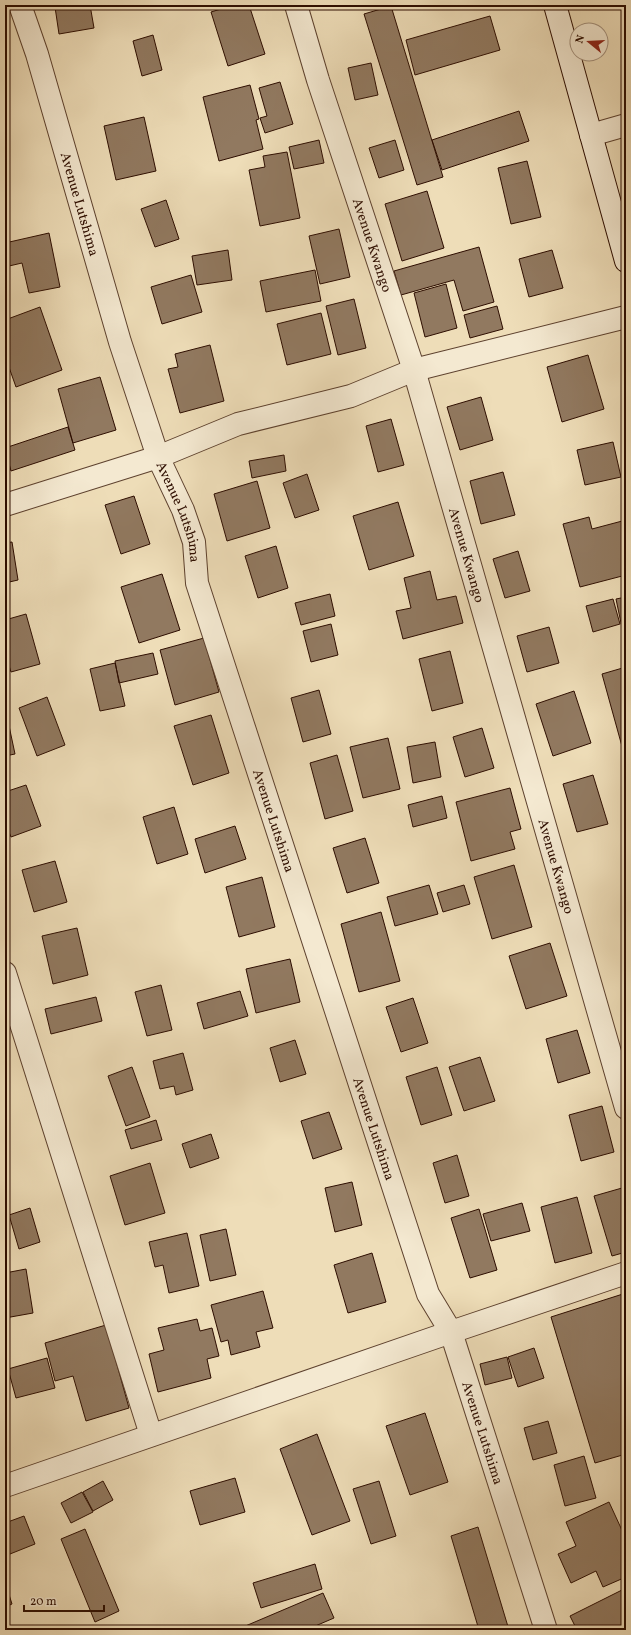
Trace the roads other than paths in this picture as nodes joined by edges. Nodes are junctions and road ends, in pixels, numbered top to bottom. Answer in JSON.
{"nodes":[{"id":1,"x":20,"y":5,"type":"edge"},
{"id":2,"x":296,"y":5,"type":"edge"},
{"id":3,"x":555,"y":5,"type":"edge"},
{"id":4,"x":626,"y":125,"type":"edge"},
{"id":5,"x":591,"y":135,"type":"junction"},
{"id":6,"x":626,"y":261,"type":"edge"},
{"id":7,"x":626,"y":317,"type":"edge"},
{"id":8,"x":414,"y":370,"type":"junction"},
{"id":9,"x":158,"y":457,"type":"junction"},
{"id":10,"x":5,"y":505,"type":"edge"},
{"id":11,"x":5,"y":973,"type":"edge"},
{"id":12,"x":626,"y":1108,"type":"edge"},
{"id":13,"x":626,"y":1273,"type":"edge"},
{"id":14,"x":451,"y":1332,"type":"junction"},
{"id":15,"x":151,"y":1435,"type":"junction"},
{"id":16,"x":5,"y":1486,"type":"edge"},
{"id":17,"x":546,"y":1630,"type":"edge"}],
"edges":[{"from":1,"to":9,"type":"street","name":"Avenue Lutshima"},
{"from":2,"to":8,"type":"street","name":"Avenue Kwango"},
{"from":3,"to":5,"type":"street"},
{"from":4,"to":5,"type":"street"},
{"from":5,"to":6,"type":"street"},
{"from":7,"to":8,"type":"street"},
{"from":8,"to":9,"type":"street"},
{"from":8,"to":12,"type":"street","name":"Avenue Kwango"},
{"from":9,"to":10,"type":"street"},
{"from":9,"to":14,"type":"street","name":"Avenue Lutshima"},
{"from":11,"to":15,"type":"street"},
{"from":13,"to":14,"type":"street"},
{"from":14,"to":15,"type":"street"},
{"from":14,"to":17,"type":"street","name":"Avenue Lutshima"},
{"from":15,"to":16,"type":"street"}]}
